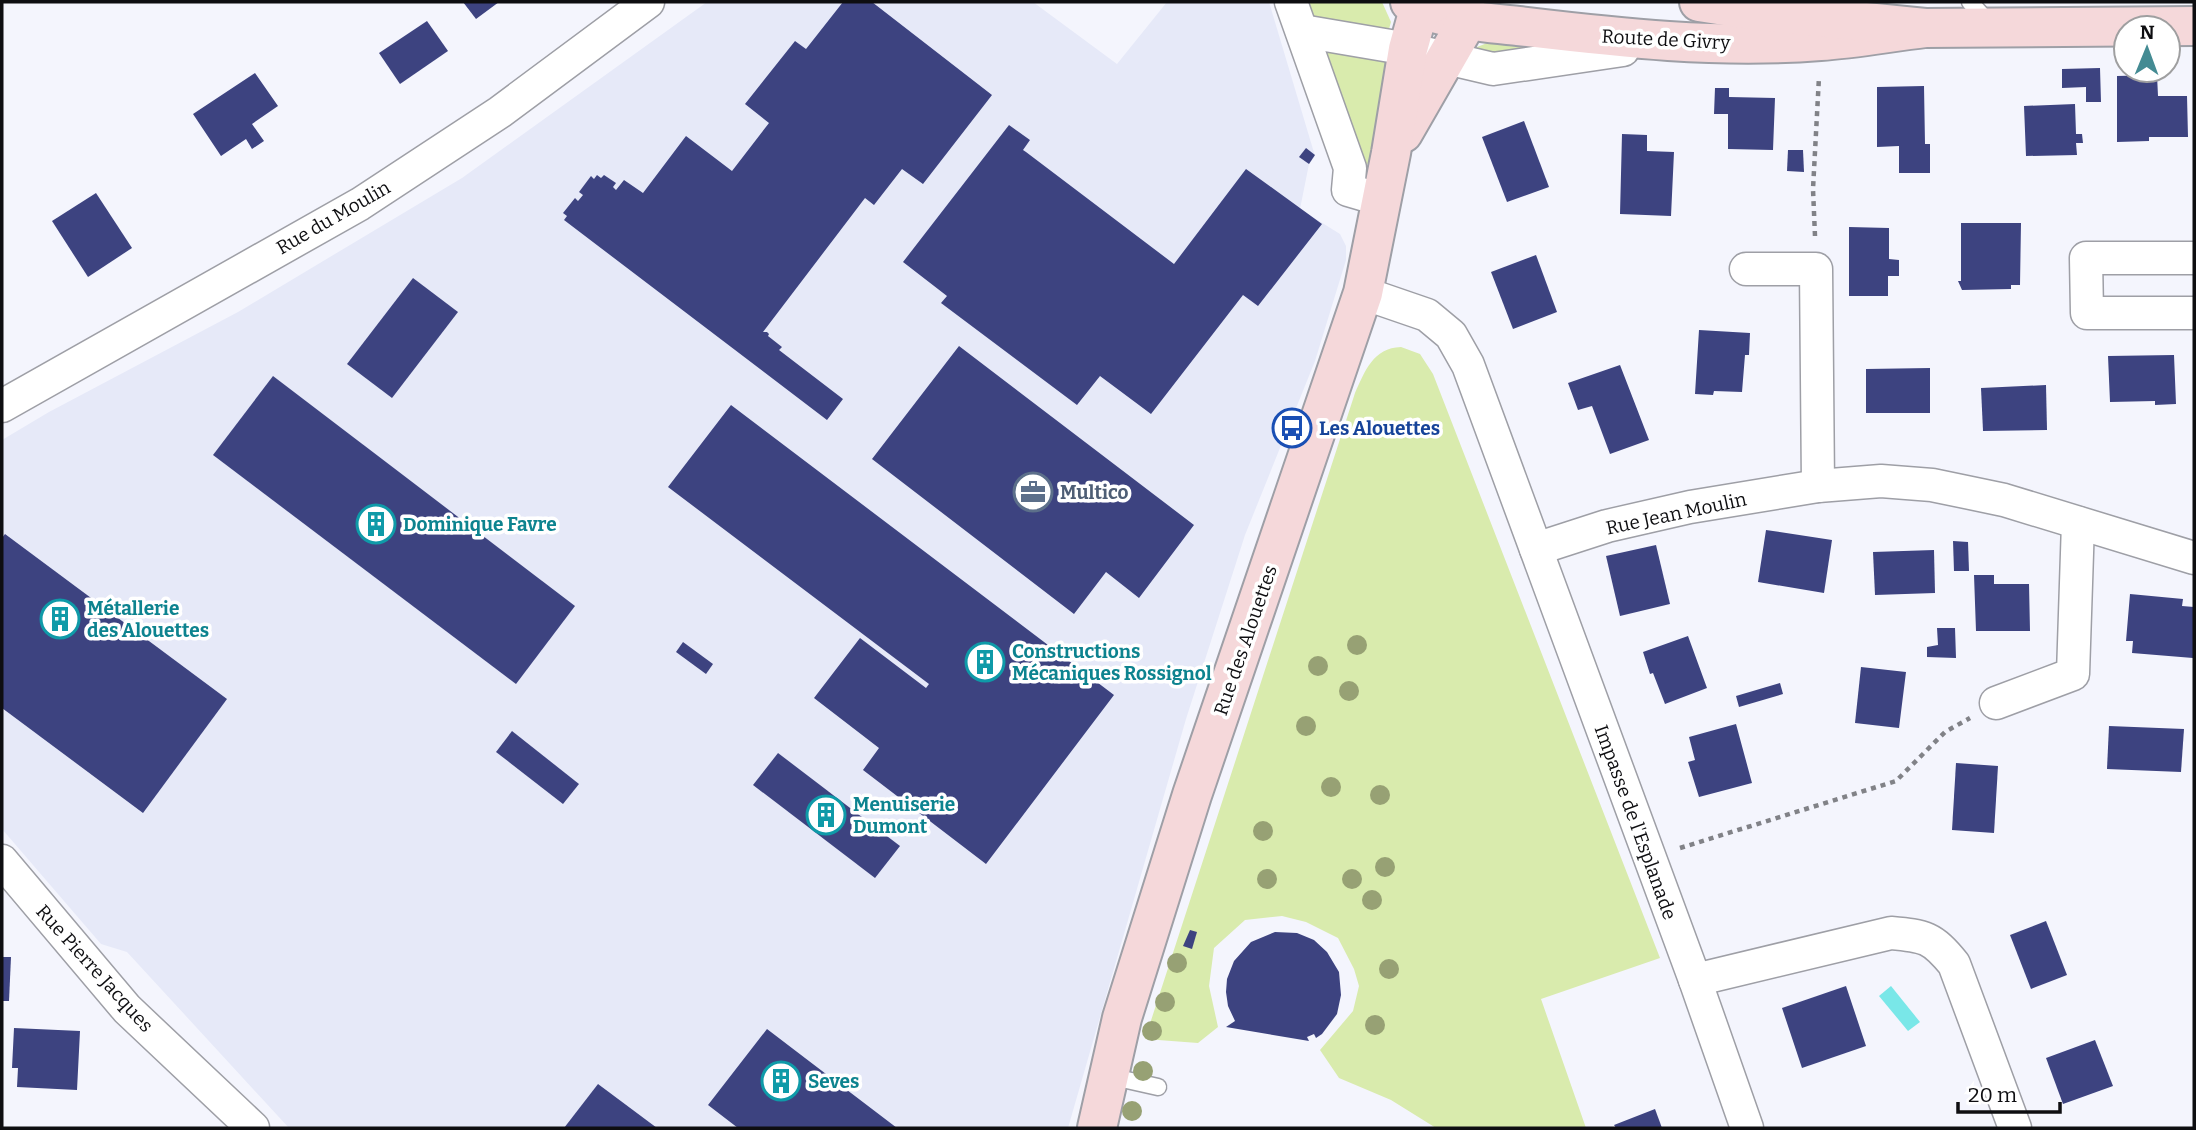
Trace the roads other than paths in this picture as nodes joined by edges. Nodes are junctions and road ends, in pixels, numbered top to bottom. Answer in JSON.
{"nodes":[{"id":1,"x":648,"y":2,"type":"edge"},
{"id":2,"x":1699,"y":2,"type":"edge"},
{"id":3,"x":1421,"y":4,"type":"edge"},
{"id":4,"x":1466,"y":11,"type":"edge"},
{"id":5,"x":1982,"y":14,"type":"edge"},
{"id":6,"x":1296,"y":16,"type":"edge"},
{"id":7,"x":2194,"y":26,"type":"edge"},
{"id":8,"x":1925,"y":27,"type":"junction"},
{"id":9,"x":1625,"y":38,"type":"junction"},
{"id":10,"x":1408,"y":49,"type":"junction"},
{"id":11,"x":1445,"y":60,"type":"junction"},
{"id":12,"x":1391,"y":153,"type":"junction"},
{"id":13,"x":1382,"y":200,"type":"junction"},
{"id":14,"x":2194,"y":258,"type":"edge"},
{"id":15,"x":1746,"y":269,"type":"dead end"},
{"id":16,"x":1363,"y":293,"type":"junction"},
{"id":17,"x":2194,"y":313,"type":"edge"},
{"id":18,"x":2,"y":406,"type":"edge"},
{"id":19,"x":1818,"y":486,"type":"junction"},
{"id":20,"x":2078,"y":523,"type":"junction"},
{"id":21,"x":1536,"y":549,"type":"junction"},
{"id":22,"x":2194,"y":558,"type":"edge"},
{"id":23,"x":1996,"y":704,"type":"road end"},
{"id":24,"x":2,"y":861,"type":"edge"},
{"id":25,"x":1695,"y":980,"type":"junction"},
{"id":26,"x":1109,"y":1076,"type":"junction"},
{"id":27,"x":1158,"y":1087,"type":"dead end"},
{"id":28,"x":253,"y":1128,"type":"edge"},
{"id":29,"x":1097,"y":1128,"type":"edge"},
{"id":30,"x":1747,"y":1128,"type":"edge"},
{"id":31,"x":2015,"y":1128,"type":"edge"}],
"edges":[{"from":1,"to":18,"type":"street","name":"Rue du Moulin"},
{"from":2,"to":8,"type":"street","name":"Route de Givry"},
{"from":3,"to":4,"type":"street","name":"Route de Givry"},
{"from":3,"to":10,"type":"street","name":"Rue des Alouettes"},
{"from":4,"to":9,"type":"street","name":"Route de Givry"},
{"from":4,"to":11,"type":"street","name":"Rue des Alouettes"},
{"from":5,"to":7,"type":"street","name":"Route de Givry"},
{"from":5,"to":8,"type":"street","name":"Route de Givry"},
{"from":6,"to":10,"type":"street"},
{"from":6,"to":13,"type":"street"},
{"from":8,"to":9,"type":"street","name":"Route de Givry"},
{"from":9,"to":11,"type":"street"},
{"from":10,"to":11,"type":"street"},
{"from":10,"to":12,"type":"street","name":"Rue des Alouettes"},
{"from":11,"to":12,"type":"street","name":"Rue des Alouettes"},
{"from":12,"to":13,"type":"street","name":"Rue des Alouettes"},
{"from":13,"to":16,"type":"street","name":"Rue des Alouettes"},
{"from":14,"to":17,"type":"street"},
{"from":15,"to":19,"type":"street"},
{"from":16,"to":21,"type":"street","name":"Impasse de l'Esplanade"},
{"from":16,"to":26,"type":"street","name":"Rue des Alouettes"},
{"from":19,"to":20,"type":"street","name":"Rue Jean Moulin"},
{"from":19,"to":21,"type":"street","name":"Rue Jean Moulin"},
{"from":20,"to":22,"type":"street","name":"Rue Jean Moulin"},
{"from":20,"to":23,"type":"street"},
{"from":21,"to":25,"type":"street","name":"Impasse de l'Esplanade"},
{"from":24,"to":28,"type":"street","name":"Rue Pierre Jacques"},
{"from":25,"to":30,"type":"street","name":"Impasse de l'Esplanade"},
{"from":25,"to":31,"type":"street"},
{"from":26,"to":27,"type":"lane"},
{"from":26,"to":29,"type":"street","name":"Rue des Alouettes"}]}
